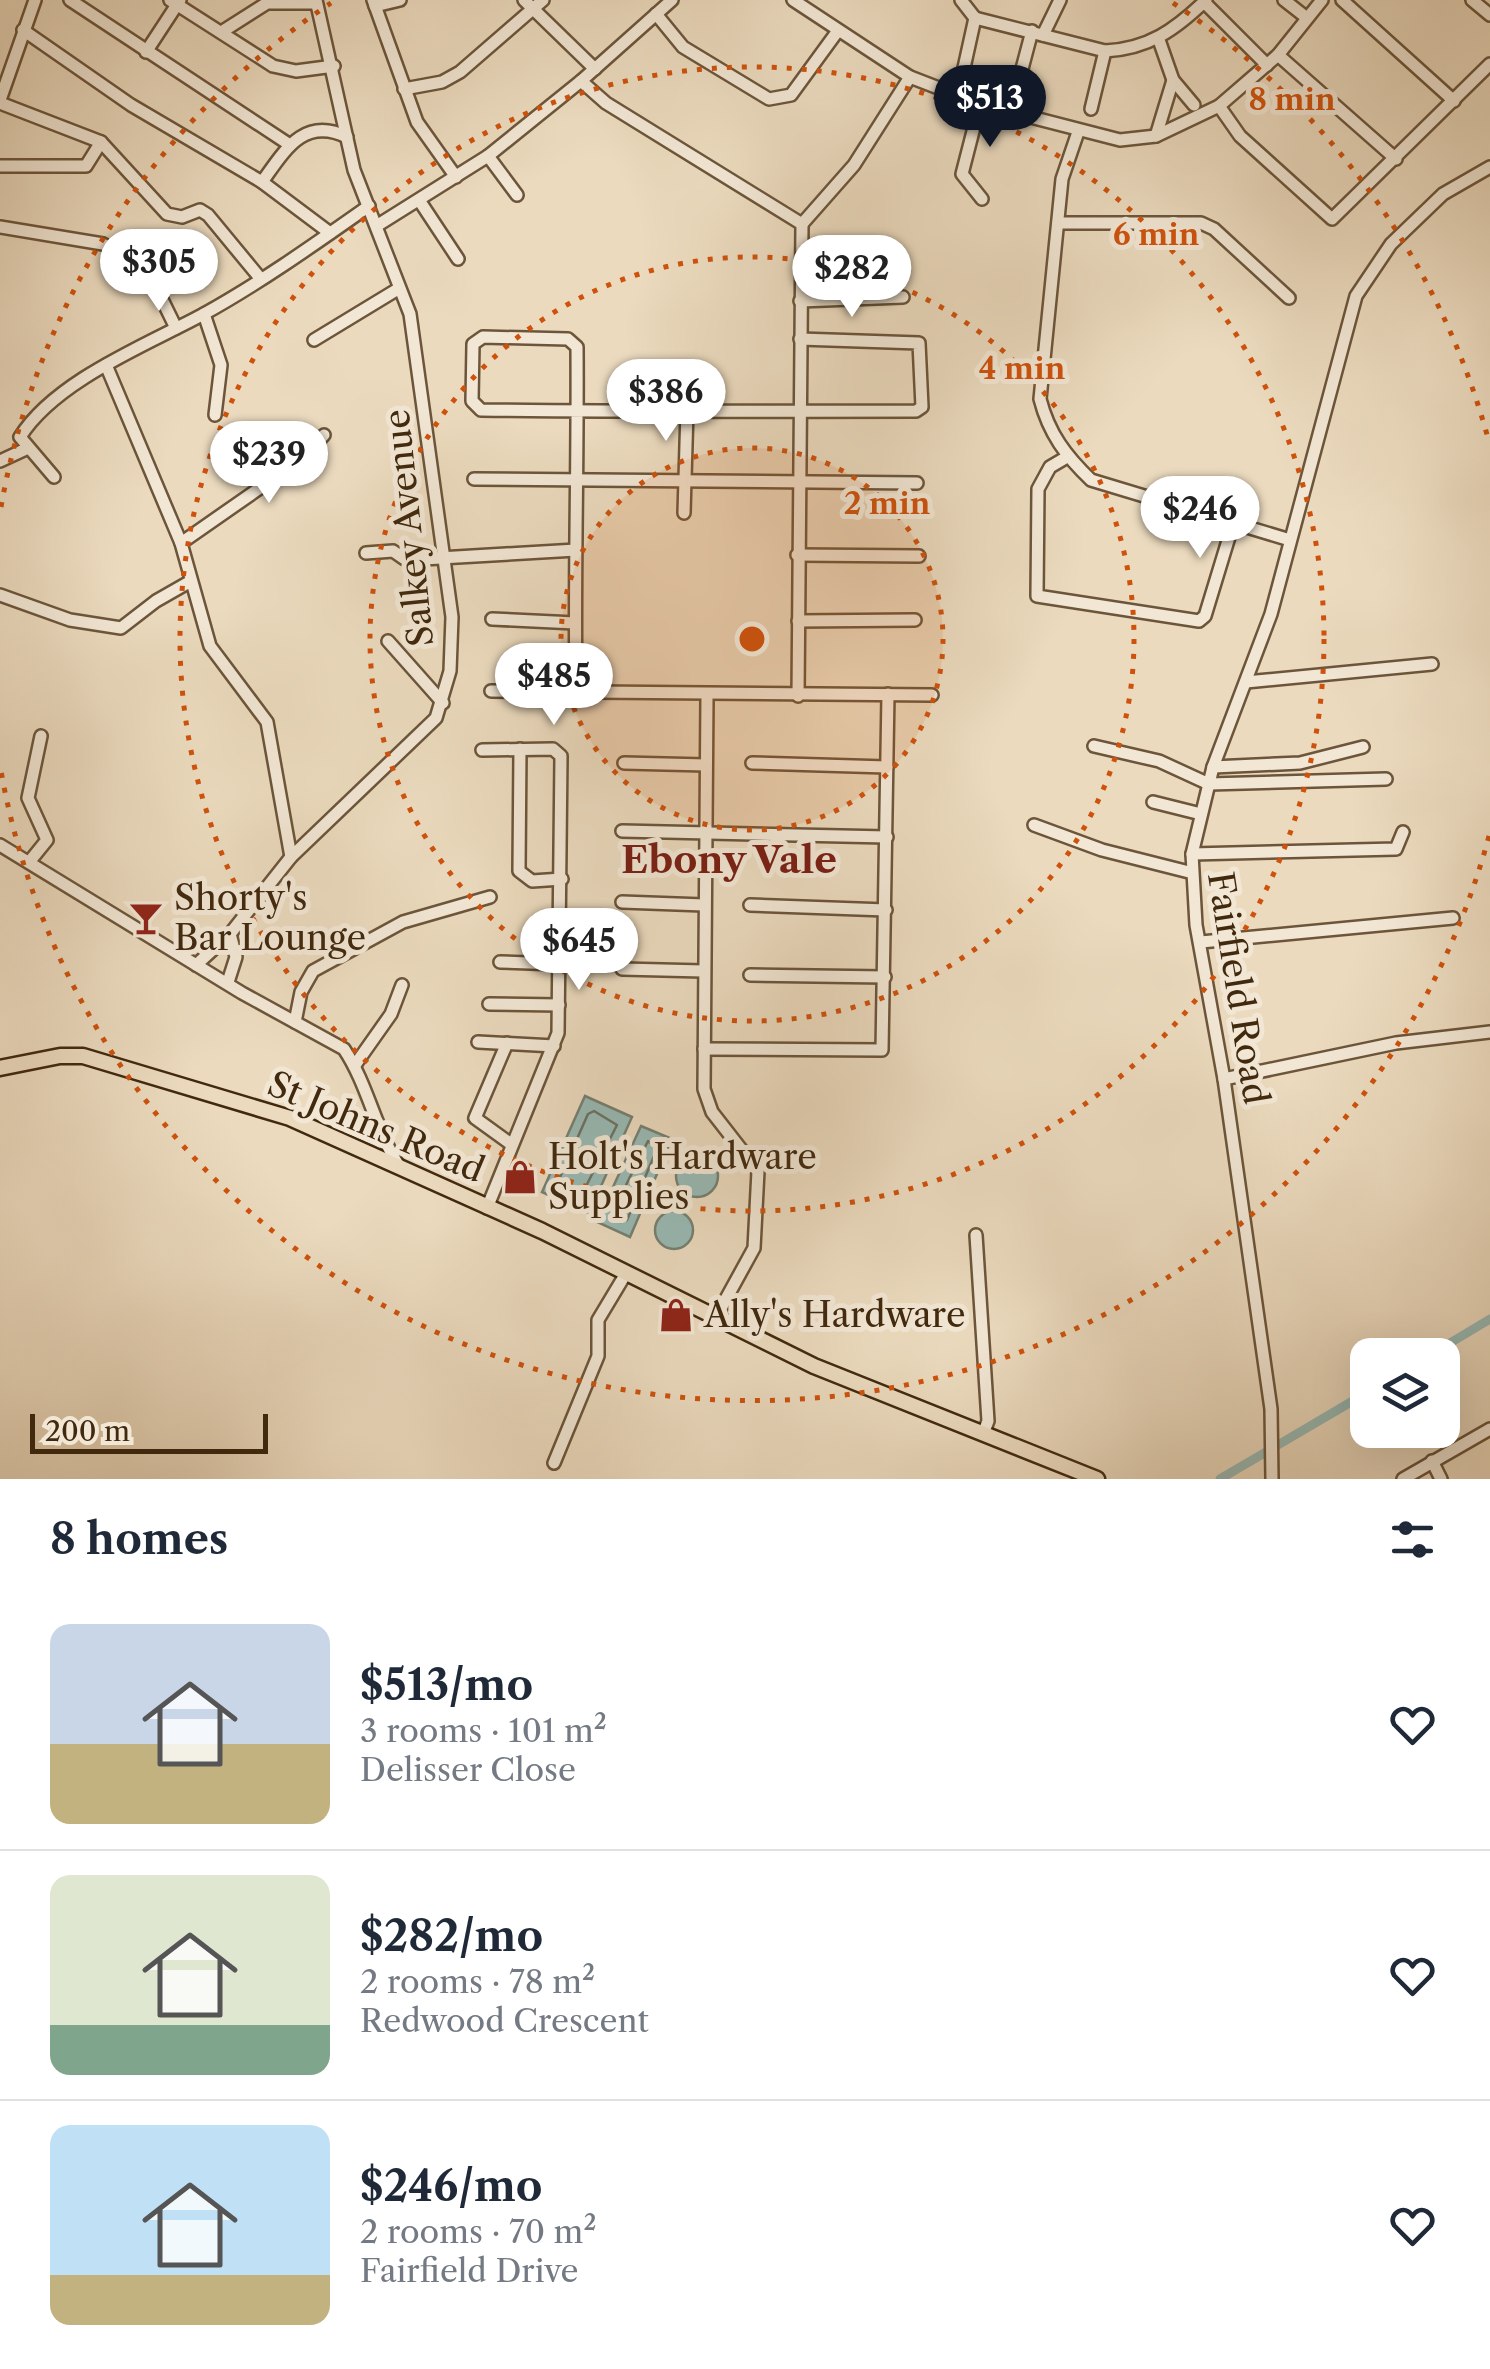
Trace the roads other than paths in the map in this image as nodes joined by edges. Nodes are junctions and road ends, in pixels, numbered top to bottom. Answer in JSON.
{"nodes":[{"id":1,"x":35,"y":0,"type":"edge"},
{"id":2,"x":70,"y":0,"type":"edge"},
{"id":3,"x":400,"y":0,"type":"edge"},
{"id":4,"x":543,"y":0,"type":"edge"},
{"id":5,"x":672,"y":0,"type":"edge"},
{"id":6,"x":793,"y":0,"type":"edge"},
{"id":7,"x":961,"y":0,"type":"edge"},
{"id":8,"x":1060,"y":0,"type":"edge"},
{"id":9,"x":1284,"y":0,"type":"edge"},
{"id":10,"x":1322,"y":0,"type":"edge"},
{"id":11,"x":1342,"y":0,"type":"edge"},
{"id":12,"x":1472,"y":0,"type":"edge"},
{"id":13,"x":316,"y":1,"type":"edge"},
{"id":14,"x":1205,"y":1,"type":"edge"},
{"id":15,"x":176,"y":2,"type":"edge"},
{"id":16,"x":266,"y":2,"type":"edge"},
{"id":17,"x":374,"y":3,"type":"edge"},
{"id":18,"x":528,"y":5,"type":"edge"},
{"id":19,"x":656,"y":14,"type":"junction"},
{"id":20,"x":1490,"y":16,"type":"edge"},
{"id":21,"x":975,"y":18,"type":"junction"},
{"id":22,"x":1307,"y":18,"type":"junction"},
{"id":23,"x":24,"y":30,"type":"junction"},
{"id":24,"x":223,"y":30,"type":"junction"},
{"id":25,"x":837,"y":32,"type":"junction"},
{"id":26,"x":1037,"y":33,"type":"junction"},
{"id":27,"x":1159,"y":40,"type":"junction"},
{"id":28,"x":1104,"y":51,"type":"junction"},
{"id":29,"x":146,"y":52,"type":"junction"},
{"id":30,"x":1278,"y":55,"type":"junction"},
{"id":31,"x":1490,"y":64,"type":"edge"},
{"id":32,"x":1267,"y":65,"type":"junction"},
{"id":33,"x":334,"y":66,"type":"junction"},
{"id":34,"x":594,"y":69,"type":"junction"},
{"id":35,"x":910,"y":76,"type":"junction"},
{"id":36,"x":1174,"y":80,"type":"junction"},
{"id":37,"x":582,"y":82,"type":"junction"},
{"id":38,"x":404,"y":89,"type":"junction"},
{"id":39,"x":958,"y":94,"type":"junction"},
{"id":40,"x":1014,"y":99,"type":"dead end"},
{"id":41,"x":0,"y":101,"type":"edge"},
{"id":42,"x":1454,"y":102,"type":"junction"},
{"id":43,"x":980,"y":104,"type":"junction"},
{"id":44,"x":1194,"y":105,"type":"dead end"},
{"id":45,"x":1219,"y":106,"type":"junction"},
{"id":46,"x":1091,"y":108,"type":"dead end"},
{"id":47,"x":1078,"y":132,"type":"junction"},
{"id":48,"x":1156,"y":136,"type":"junction"},
{"id":49,"x":347,"y":137,"type":"junction"},
{"id":50,"x":101,"y":142,"type":"junction"},
{"id":51,"x":290,"y":145,"type":"junction"},
{"id":52,"x":488,"y":156,"type":"junction"},
{"id":53,"x":1396,"y":159,"type":"junction"},
{"id":54,"x":0,"y":166,"type":"edge"},
{"id":55,"x":1489,"y":169,"type":"edge"},
{"id":56,"x":456,"y":176,"type":"junction"},
{"id":57,"x":262,"y":182,"type":"junction"},
{"id":58,"x":517,"y":194,"type":"dead end"},
{"id":59,"x":982,"y":199,"type":"dead end"},
{"id":60,"x":419,"y":200,"type":"junction"},
{"id":61,"x":368,"y":206,"type":"junction"},
{"id":62,"x":1058,"y":223,"type":"junction"},
{"id":63,"x":802,"y":224,"type":"junction"},
{"id":64,"x":378,"y":225,"type":"junction"},
{"id":65,"x":0,"y":227,"type":"edge"},
{"id":66,"x":330,"y":233,"type":"junction"},
{"id":67,"x":458,"y":259,"type":"dead end"},
{"id":68,"x":260,"y":278,"type":"junction"},
{"id":69,"x":398,"y":288,"type":"junction"},
{"id":70,"x":903,"y":297,"type":"dead end"},
{"id":71,"x":1290,"y":298,"type":"dead end"},
{"id":72,"x":800,"y":301,"type":"junction"},
{"id":73,"x":204,"y":314,"type":"junction"},
{"id":74,"x":176,"y":328,"type":"junction"},
{"id":75,"x":800,"y":339,"type":"junction"},
{"id":76,"x":314,"y":340,"type":"dead end"},
{"id":77,"x":106,"y":365,"type":"junction"},
{"id":78,"x":688,"y":376,"type":"dead end"},
{"id":79,"x":688,"y":409,"type":"junction"},
{"id":80,"x":798,"y":411,"type":"junction"},
{"id":81,"x":577,"y":412,"type":"junction"},
{"id":82,"x":214,"y":414,"type":"dead end"},
{"id":83,"x":324,"y":434,"type":"dead end"},
{"id":84,"x":26,"y":449,"type":"junction"},
{"id":85,"x":1068,"y":457,"type":"junction"},
{"id":86,"x":0,"y":462,"type":"edge"},
{"id":87,"x":54,"y":477,"type":"dead end"},
{"id":88,"x":474,"y":479,"type":"dead end"},
{"id":89,"x":579,"y":480,"type":"junction"},
{"id":90,"x":797,"y":481,"type":"junction"},
{"id":91,"x":685,"y":483,"type":"junction"},
{"id":92,"x":917,"y":484,"type":"dead end"},
{"id":93,"x":684,"y":513,"type":"dead end"},
{"id":94,"x":1233,"y":524,"type":"junction"},
{"id":95,"x":1290,"y":540,"type":"junction"},
{"id":96,"x":182,"y":544,"type":"junction"},
{"id":97,"x":576,"y":550,"type":"junction"},
{"id":98,"x":366,"y":553,"type":"dead end"},
{"id":99,"x":444,"y":555,"type":"junction"},
{"id":100,"x":797,"y":555,"type":"junction"},
{"id":101,"x":918,"y":556,"type":"dead end"},
{"id":102,"x":191,"y":581,"type":"junction"},
{"id":103,"x":0,"y":595,"type":"edge"},
{"id":104,"x":492,"y":619,"type":"dead end"},
{"id":105,"x":915,"y":620,"type":"dead end"},
{"id":106,"x":798,"y":621,"type":"junction"},
{"id":107,"x":575,"y":623,"type":"junction"},
{"id":108,"x":388,"y":641,"type":"dead end"},
{"id":109,"x":1432,"y":664,"type":"dead end"},
{"id":110,"x":1246,"y":682,"type":"junction"},
{"id":111,"x":491,"y":691,"type":"dead end"},
{"id":112,"x":888,"y":694,"type":"junction"},
{"id":113,"x":576,"y":695,"type":"junction"},
{"id":114,"x":932,"y":695,"type":"dead end"},
{"id":115,"x":707,"y":696,"type":"junction"},
{"id":116,"x":798,"y":696,"type":"junction"},
{"id":117,"x":443,"y":702,"type":"junction"},
{"id":118,"x":42,"y":736,"type":"dead end"},
{"id":119,"x":1094,"y":746,"type":"dead end"},
{"id":120,"x":1363,"y":747,"type":"dead end"},
{"id":121,"x":520,"y":749,"type":"junction"},
{"id":122,"x":482,"y":750,"type":"dead end"},
{"id":123,"x":624,"y":763,"type":"dead end"},
{"id":124,"x":752,"y":763,"type":"dead end"},
{"id":125,"x":706,"y":765,"type":"junction"},
{"id":126,"x":887,"y":767,"type":"junction"},
{"id":127,"x":1212,"y":767,"type":"junction"},
{"id":128,"x":1386,"y":779,"type":"dead end"},
{"id":129,"x":1209,"y":784,"type":"junction"},
{"id":130,"x":1153,"y":802,"type":"dead end"},
{"id":131,"x":1201,"y":814,"type":"junction"},
{"id":132,"x":1034,"y":825,"type":"dead end"},
{"id":133,"x":622,"y":831,"type":"dead end"},
{"id":134,"x":1404,"y":832,"type":"dead end"},
{"id":135,"x":706,"y":833,"type":"junction"},
{"id":136,"x":888,"y":837,"type":"junction"},
{"id":137,"x":0,"y":844,"type":"edge"},
{"id":138,"x":1192,"y":854,"type":"junction"},
{"id":139,"x":291,"y":857,"type":"junction"},
{"id":140,"x":30,"y":862,"type":"junction"},
{"id":141,"x":1189,"y":872,"type":"junction"},
{"id":142,"x":562,"y":879,"type":"junction"},
{"id":143,"x":490,"y":897,"type":"dead end"},
{"id":144,"x":622,"y":902,"type":"dead end"},
{"id":145,"x":704,"y":905,"type":"junction"},
{"id":146,"x":750,"y":905,"type":"dead end"},
{"id":147,"x":886,"y":910,"type":"junction"},
{"id":148,"x":1453,"y":918,"type":"dead end"},
{"id":149,"x":230,"y":934,"type":"junction"},
{"id":150,"x":1201,"y":942,"type":"junction"},
{"id":151,"x":500,"y":962,"type":"dead end"},
{"id":152,"x":236,"y":963,"type":"junction"},
{"id":153,"x":559,"y":964,"type":"junction"},
{"id":154,"x":196,"y":965,"type":"junction"},
{"id":155,"x":622,"y":969,"type":"dead end"},
{"id":156,"x":703,"y":971,"type":"junction"},
{"id":157,"x":750,"y":975,"type":"dead end"},
{"id":158,"x":885,"y":977,"type":"junction"},
{"id":159,"x":228,"y":982,"type":"junction"},
{"id":160,"x":402,"y":985,"type":"dead end"},
{"id":161,"x":242,"y":993,"type":"junction"},
{"id":162,"x":489,"y":1004,"type":"dead end"},
{"id":163,"x":559,"y":1006,"type":"junction"},
{"id":164,"x":295,"y":1022,"type":"junction"},
{"id":165,"x":1490,"y":1032,"type":"edge"},
{"id":166,"x":478,"y":1042,"type":"dead end"},
{"id":167,"x":508,"y":1043,"type":"junction"},
{"id":168,"x":554,"y":1046,"type":"junction"},
{"id":169,"x":704,"y":1049,"type":"junction"},
{"id":170,"x":355,"y":1065,"type":"junction"},
{"id":171,"x":0,"y":1068,"type":"edge"},
{"id":172,"x":1224,"y":1079,"type":"junction"},
{"id":173,"x":511,"y":1144,"type":"junction"},
{"id":174,"x":401,"y":1169,"type":"junction"},
{"id":175,"x":487,"y":1208,"type":"junction"},
{"id":176,"x":976,"y":1235,"type":"dead end"},
{"id":177,"x":625,"y":1274,"type":"junction"},
{"id":178,"x":715,"y":1319,"type":"junction"},
{"id":179,"x":1490,"y":1428,"type":"edge"},
{"id":180,"x":984,"y":1434,"type":"junction"},
{"id":181,"x":1432,"y":1461,"type":"junction"},
{"id":182,"x":554,"y":1463,"type":"dead end"},
{"id":183,"x":1097,"y":1479,"type":"edge"},
{"id":184,"x":1272,"y":1479,"type":"edge"},
{"id":185,"x":1403,"y":1479,"type":"edge"},
{"id":186,"x":1441,"y":1479,"type":"edge"}],
"edges":[{"from":1,"to":23,"type":"street"},
{"from":2,"to":29,"type":"street"},
{"from":3,"to":17,"type":"street"},
{"from":4,"to":18,"type":"street"},
{"from":5,"to":19,"type":"street"},
{"from":6,"to":25,"type":"street"},
{"from":7,"to":21,"type":"street"},
{"from":8,"to":26,"type":"street"},
{"from":9,"to":22,"type":"street"},
{"from":10,"to":22,"type":"street"},
{"from":11,"to":42,"type":"street"},
{"from":12,"to":20,"type":"street"},
{"from":13,"to":16,"type":"street"},
{"from":13,"to":33,"type":"street","name":"Salkey Avenue"},
{"from":14,"to":27,"type":"street"},
{"from":14,"to":32,"type":"street"},
{"from":15,"to":24,"type":"street"},
{"from":15,"to":29,"type":"street"},
{"from":16,"to":24,"type":"street"},
{"from":17,"to":38,"type":"street"},
{"from":18,"to":34,"type":"street"},
{"from":18,"to":38,"type":"street"},
{"from":19,"to":25,"type":"street"},
{"from":19,"to":34,"type":"street"},
{"from":21,"to":26,"type":"street"},
{"from":21,"to":39,"type":"street"},
{"from":22,"to":30,"type":"street"},
{"from":23,"to":41,"type":"street"},
{"from":23,"to":57,"type":"street"},
{"from":24,"to":33,"type":"street"},
{"from":25,"to":35,"type":"street"},
{"from":26,"to":28,"type":"street"},
{"from":26,"to":40,"type":"street"},
{"from":27,"to":28,"type":"street"},
{"from":27,"to":36,"type":"street"},
{"from":28,"to":46,"type":"street"},
{"from":29,"to":51,"type":"street"},
{"from":30,"to":32,"type":"street"},
{"from":30,"to":53,"type":"street"},
{"from":31,"to":42,"type":"street"},
{"from":32,"to":45,"type":"street"},
{"from":33,"to":49,"type":"street","name":"Salkey Avenue"},
{"from":34,"to":37,"type":"street"},
{"from":35,"to":39,"type":"street"},
{"from":35,"to":63,"type":"street"},
{"from":36,"to":44,"type":"street"},
{"from":36,"to":48,"type":"street"},
{"from":37,"to":52,"type":"street"},
{"from":37,"to":63,"type":"street"},
{"from":38,"to":56,"type":"street"},
{"from":39,"to":43,"type":"street"},
{"from":41,"to":50,"type":"street"},
{"from":42,"to":53,"type":"street"},
{"from":43,"to":47,"type":"street"},
{"from":43,"to":59,"type":"street"},
{"from":45,"to":48,"type":"street"},
{"from":45,"to":53,"type":"street"},
{"from":47,"to":48,"type":"street"},
{"from":47,"to":62,"type":"street"},
{"from":49,"to":51,"type":"street"},
{"from":49,"to":61,"type":"street","name":"Salkey Avenue"},
{"from":50,"to":54,"type":"street"},
{"from":50,"to":68,"type":"street"},
{"from":51,"to":57,"type":"street"},
{"from":52,"to":56,"type":"street"},
{"from":52,"to":58,"type":"street"},
{"from":55,"to":95,"type":"street","name":"Fairfield Road"},
{"from":56,"to":60,"type":"street"},
{"from":57,"to":66,"type":"street"},
{"from":60,"to":64,"type":"street"},
{"from":60,"to":67,"type":"street"},
{"from":61,"to":64,"type":"street","name":"Salkey Avenue"},
{"from":61,"to":66,"type":"street"},
{"from":62,"to":71,"type":"street"},
{"from":62,"to":85,"type":"street"},
{"from":63,"to":72,"type":"street"},
{"from":64,"to":69,"type":"street","name":"Salkey Avenue"},
{"from":65,"to":74,"type":"street"},
{"from":66,"to":68,"type":"street"},
{"from":68,"to":73,"type":"street"},
{"from":69,"to":76,"type":"street"},
{"from":69,"to":99,"type":"street","name":"Salkey Avenue"},
{"from":70,"to":72,"type":"street"},
{"from":72,"to":75,"type":"street"},
{"from":73,"to":74,"type":"street"},
{"from":73,"to":82,"type":"street"},
{"from":74,"to":77,"type":"street"},
{"from":75,"to":80,"type":"street"},
{"from":75,"to":80,"type":"street"},
{"from":77,"to":84,"type":"street"},
{"from":77,"to":96,"type":"street"},
{"from":78,"to":79,"type":"street"},
{"from":79,"to":80,"type":"street"},
{"from":79,"to":81,"type":"street"},
{"from":79,"to":91,"type":"street"},
{"from":80,"to":90,"type":"street"},
{"from":81,"to":81,"type":"street"},
{"from":81,"to":89,"type":"street"},
{"from":83,"to":96,"type":"street"},
{"from":84,"to":86,"type":"street"},
{"from":84,"to":87,"type":"street"},
{"from":85,"to":94,"type":"street"},
{"from":85,"to":94,"type":"street"},
{"from":88,"to":89,"type":"street"},
{"from":89,"to":91,"type":"street"},
{"from":89,"to":97,"type":"street"},
{"from":90,"to":91,"type":"street"},
{"from":90,"to":92,"type":"street"},
{"from":90,"to":100,"type":"street"},
{"from":91,"to":93,"type":"street"},
{"from":94,"to":95,"type":"street"},
{"from":95,"to":110,"type":"street","name":"Fairfield Road"},
{"from":96,"to":102,"type":"street"},
{"from":97,"to":99,"type":"street"},
{"from":97,"to":107,"type":"street"},
{"from":98,"to":99,"type":"street"},
{"from":99,"to":117,"type":"street","name":"Salkey Avenue"},
{"from":100,"to":101,"type":"street"},
{"from":100,"to":106,"type":"street"},
{"from":102,"to":103,"type":"street"},
{"from":102,"to":139,"type":"street"},
{"from":104,"to":107,"type":"street"},
{"from":105,"to":106,"type":"street"},
{"from":106,"to":116,"type":"street"},
{"from":107,"to":113,"type":"street"},
{"from":108,"to":117,"type":"street"},
{"from":109,"to":110,"type":"street"},
{"from":110,"to":127,"type":"street","name":"Fairfield Road"},
{"from":111,"to":113,"type":"street"},
{"from":112,"to":114,"type":"street"},
{"from":112,"to":116,"type":"street"},
{"from":112,"to":126,"type":"street"},
{"from":113,"to":115,"type":"street"},
{"from":115,"to":116,"type":"street"},
{"from":115,"to":125,"type":"street"},
{"from":117,"to":139,"type":"street","name":"Salkey Avenue"},
{"from":118,"to":140,"type":"street"},
{"from":119,"to":129,"type":"street"},
{"from":120,"to":127,"type":"street"},
{"from":121,"to":122,"type":"street"},
{"from":121,"to":142,"type":"street"},
{"from":121,"to":142,"type":"street"},
{"from":123,"to":125,"type":"street"},
{"from":124,"to":126,"type":"street"},
{"from":125,"to":135,"type":"street"},
{"from":126,"to":136,"type":"street"},
{"from":127,"to":129,"type":"street","name":"Fairfield Road"},
{"from":128,"to":129,"type":"street"},
{"from":129,"to":131,"type":"street","name":"Fairfield Road"},
{"from":130,"to":131,"type":"street"},
{"from":131,"to":138,"type":"street","name":"Fairfield Road"},
{"from":132,"to":141,"type":"street"},
{"from":133,"to":135,"type":"street"},
{"from":134,"to":138,"type":"street"},
{"from":135,"to":136,"type":"street"},
{"from":135,"to":145,"type":"street"},
{"from":136,"to":147,"type":"street"},
{"from":137,"to":140,"type":"street"},
{"from":138,"to":141,"type":"street","name":"Fairfield Road"},
{"from":139,"to":149,"type":"street","name":"Salkey Avenue"},
{"from":140,"to":154,"type":"street"},
{"from":141,"to":150,"type":"street","name":"Fairfield Road"},
{"from":142,"to":153,"type":"street"},
{"from":143,"to":164,"type":"street"},
{"from":144,"to":145,"type":"street"},
{"from":145,"to":156,"type":"street"},
{"from":146,"to":147,"type":"street"},
{"from":147,"to":158,"type":"street"},
{"from":148,"to":150,"type":"street"},
{"from":149,"to":152,"type":"street"},
{"from":149,"to":154,"type":"street","name":"Salkey Avenue"},
{"from":150,"to":172,"type":"street","name":"Fairfield Road"},
{"from":151,"to":153,"type":"street"},
{"from":152,"to":159,"type":"street"},
{"from":152,"to":161,"type":"street"},
{"from":153,"to":163,"type":"street"},
{"from":154,"to":159,"type":"street"},
{"from":155,"to":156,"type":"street"},
{"from":156,"to":169,"type":"street"},
{"from":157,"to":158,"type":"street"},
{"from":158,"to":169,"type":"street"},
{"from":159,"to":161,"type":"street"},
{"from":160,"to":170,"type":"street"},
{"from":161,"to":164,"type":"street"},
{"from":162,"to":163,"type":"street"},
{"from":163,"to":168,"type":"street"},
{"from":164,"to":170,"type":"street"},
{"from":165,"to":172,"type":"street"},
{"from":166,"to":167,"type":"street"},
{"from":167,"to":168,"type":"street"},
{"from":167,"to":173,"type":"street"},
{"from":168,"to":173,"type":"street"},
{"from":169,"to":178,"type":"street"},
{"from":170,"to":174,"type":"street"},
{"from":171,"to":174,"type":"main road","name":"St Johns Road"},
{"from":172,"to":184,"type":"street","name":"Fairfield Road"},
{"from":173,"to":175,"type":"street"},
{"from":174,"to":175,"type":"main road","name":"St Johns Road"},
{"from":175,"to":177,"type":"main road","name":"St Johns Road"},
{"from":176,"to":180,"type":"street"},
{"from":177,"to":178,"type":"main road","name":"St Johns Road"},
{"from":177,"to":182,"type":"street"},
{"from":178,"to":180,"type":"main road","name":"St Johns Road"},
{"from":179,"to":181,"type":"street"},
{"from":180,"to":183,"type":"main road","name":"St Johns Road"},
{"from":181,"to":185,"type":"street"},
{"from":181,"to":186,"type":"street"}]}
